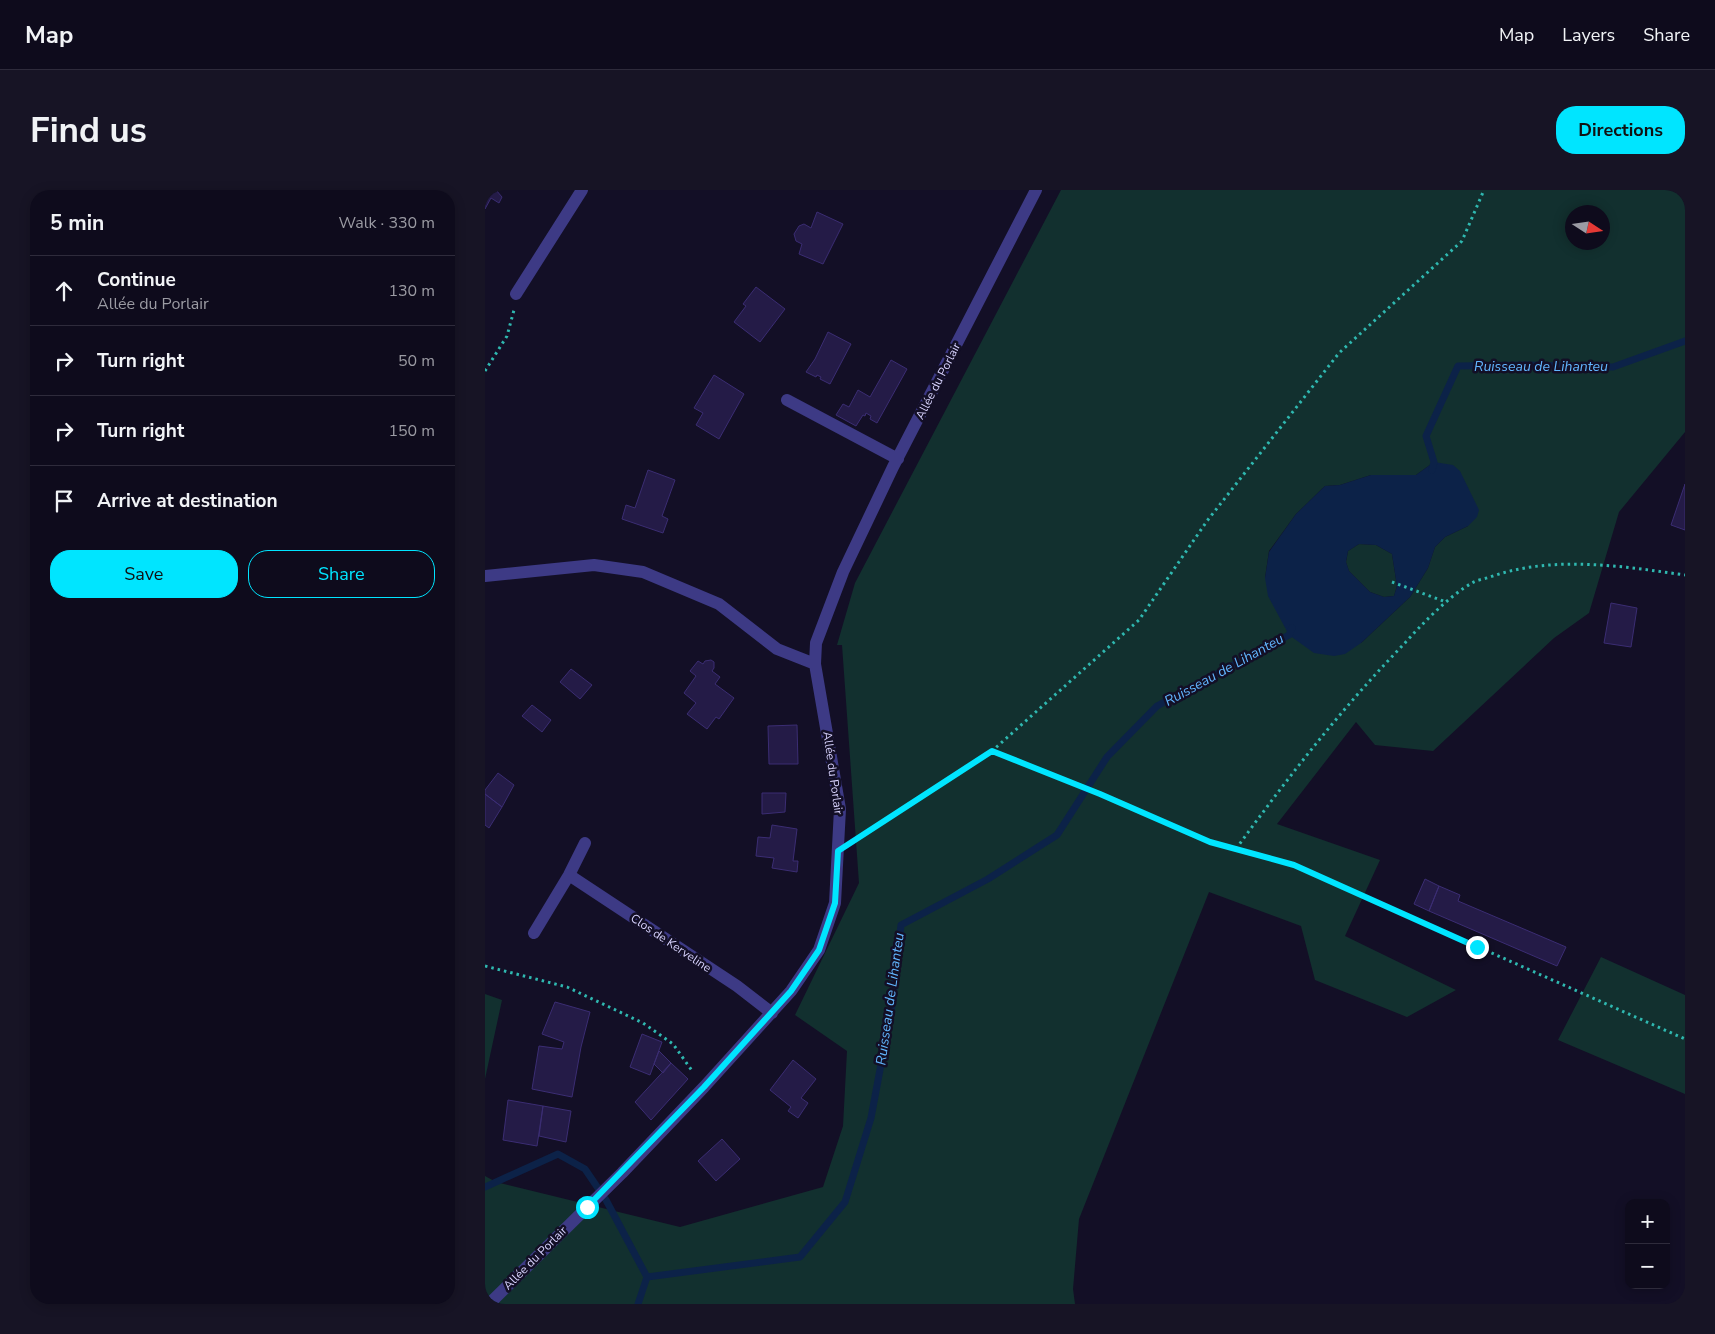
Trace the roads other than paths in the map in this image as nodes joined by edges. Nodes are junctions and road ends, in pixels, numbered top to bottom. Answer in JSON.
{"nodes":[{"id":1,"x":582,"y":190,"type":"edge"},
{"id":2,"x":1036,"y":190,"type":"edge"},
{"id":3,"x":516,"y":294,"type":"road end"},
{"id":4,"x":787,"y":400,"type":"dead end"},
{"id":5,"x":898,"y":458,"type":"junction"},
{"id":6,"x":485,"y":576,"type":"edge"},
{"id":7,"x":815,"y":664,"type":"junction"},
{"id":8,"x":585,"y":843,"type":"dead end"},
{"id":9,"x":569,"y":875,"type":"junction"},
{"id":10,"x":534,"y":933,"type":"dead end"},
{"id":11,"x":771,"y":1013,"type":"junction"},
{"id":12,"x":489,"y":1304,"type":"edge"}],
"edges":[{"from":1,"to":3,"type":"street"},
{"from":2,"to":5,"type":"street","name":"Allée du Porlair"},
{"from":4,"to":5,"type":"street"},
{"from":5,"to":7,"type":"street","name":"Allée du Porlair"},
{"from":6,"to":7,"type":"street"},
{"from":7,"to":11,"type":"street","name":"Allée du Porlair"},
{"from":8,"to":9,"type":"street"},
{"from":9,"to":10,"type":"street"},
{"from":9,"to":11,"type":"street","name":"Clos de Kerveline"},
{"from":11,"to":12,"type":"street","name":"Allée du Porlair"}]}
